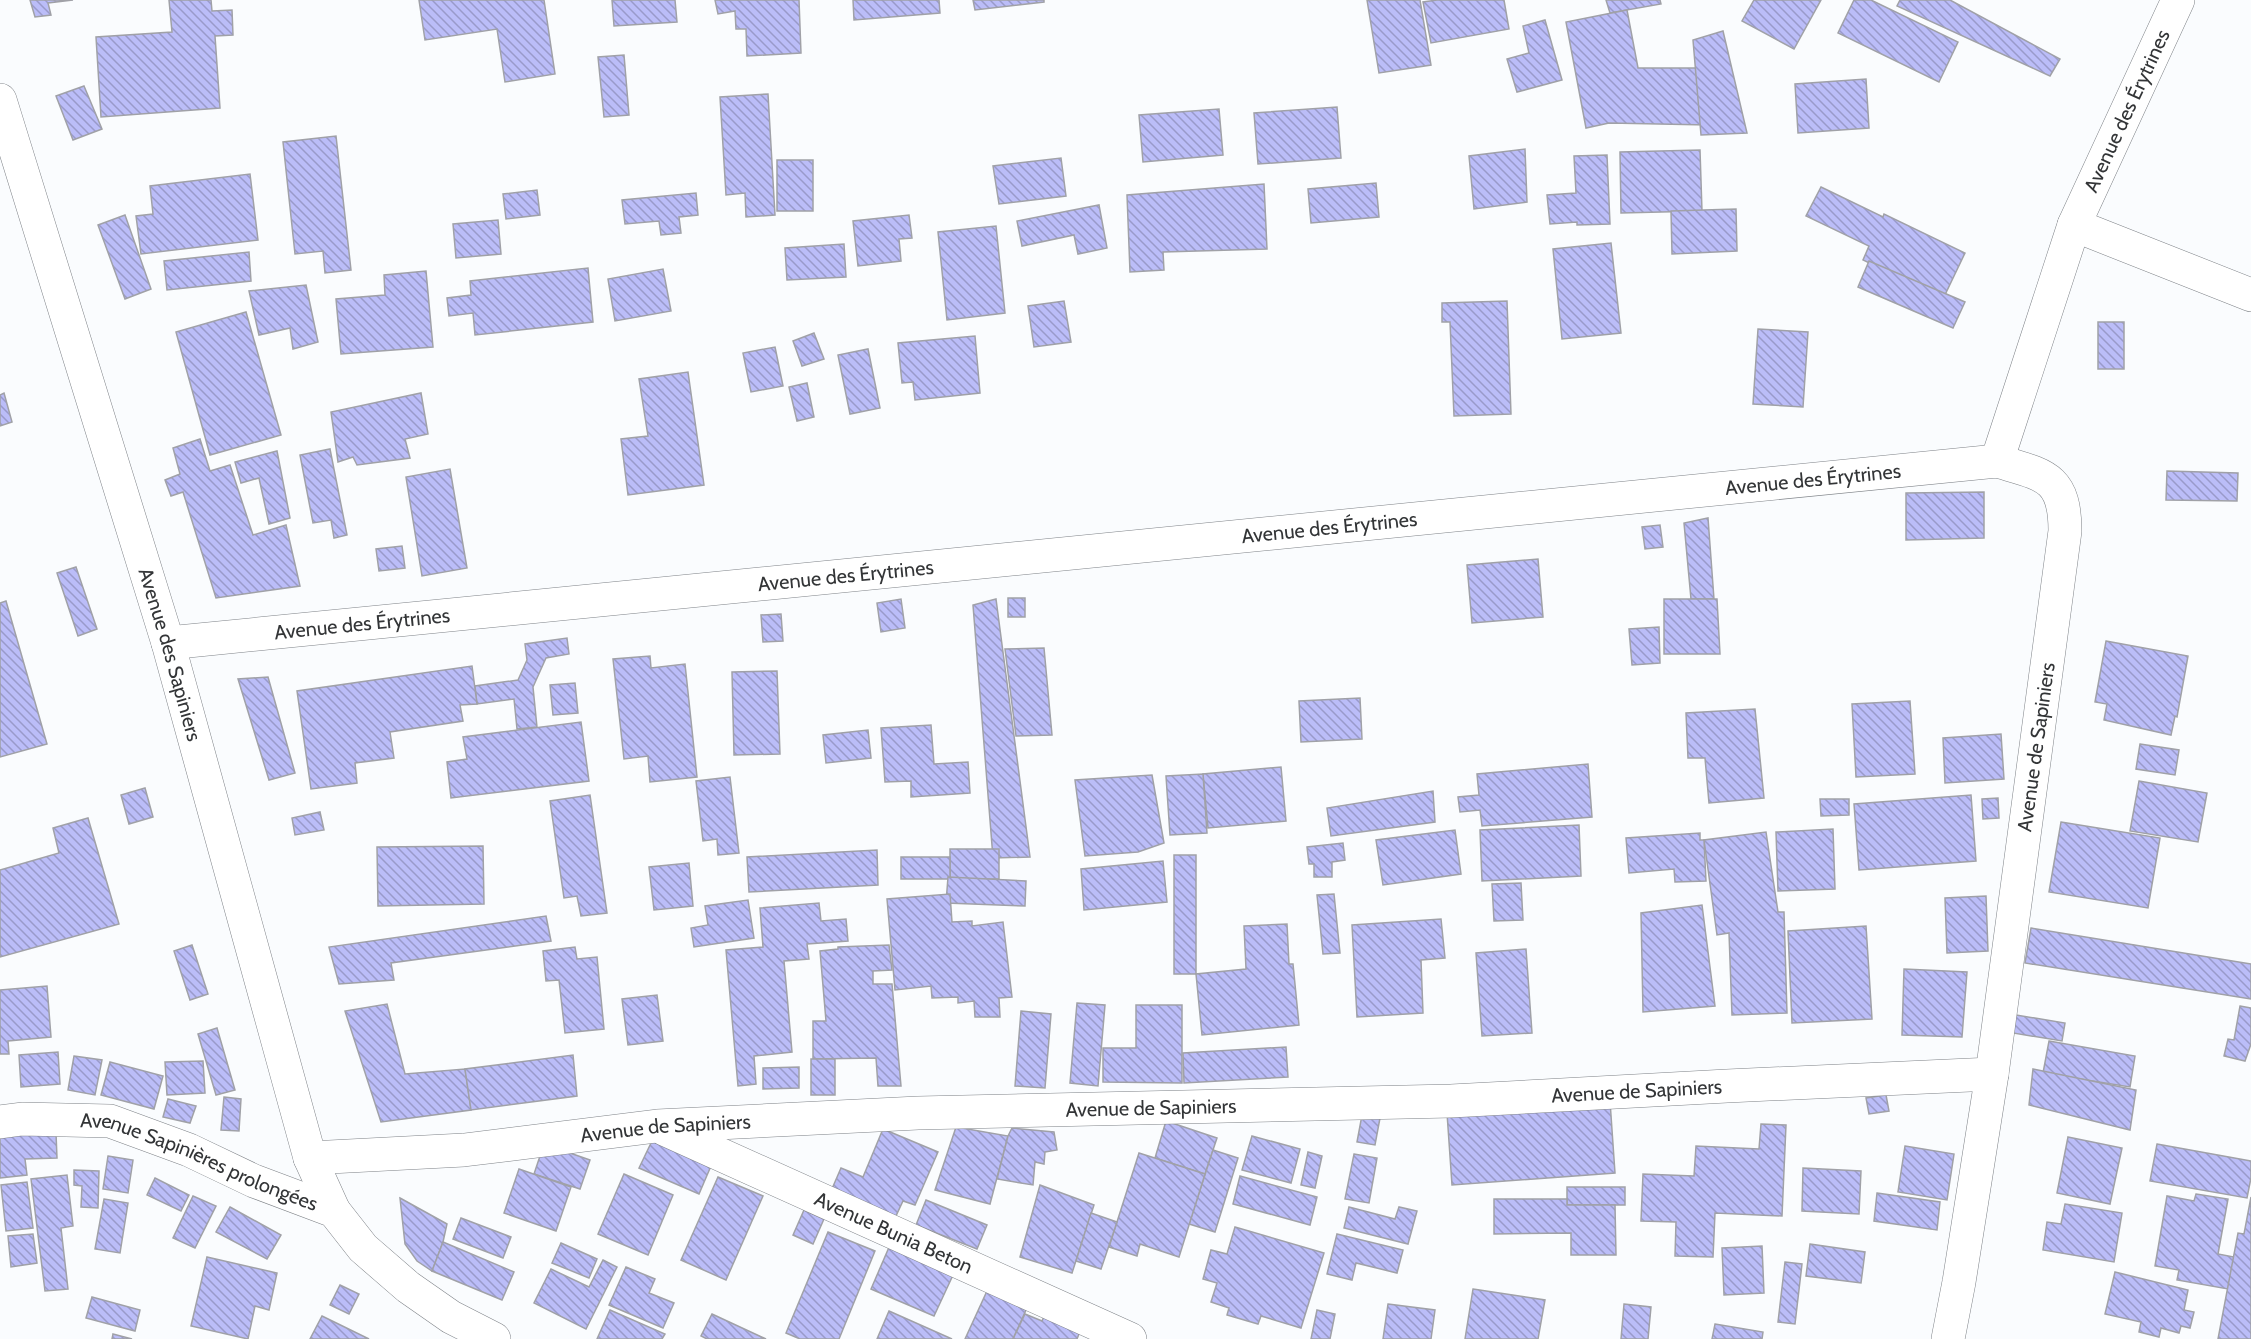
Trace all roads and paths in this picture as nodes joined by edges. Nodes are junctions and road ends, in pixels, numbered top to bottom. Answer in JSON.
{"nodes":[{"id":1,"x":2178,"y":0,"type":"edge"},
{"id":2,"x":0,"y":100,"type":"edge"},
{"id":3,"x":2074,"y":225,"type":"junction"},
{"id":4,"x":2251,"y":295,"type":"edge"},
{"id":5,"x":1997,"y":461,"type":"junction"},
{"id":6,"x":168,"y":643,"type":"junction"},
{"id":7,"x":1992,"y":1074,"type":"junction"},
{"id":8,"x":0,"y":1122,"type":"edge"},
{"id":9,"x":657,"y":1126,"type":"junction"},
{"id":10,"x":310,"y":1158,"type":"junction"},
{"id":11,"x":334,"y":1211,"type":"junction"},
{"id":12,"x":494,"y":1339,"type":"edge"},
{"id":13,"x":1130,"y":1339,"type":"edge"},
{"id":14,"x":1948,"y":1339,"type":"edge"}],
"edges":[{"from":1,"to":3,"type":"street","name":"Avenue des Érytrines"},
{"from":2,"to":6,"type":"street","name":"Avenue des Sapiniers"},
{"from":3,"to":4,"type":"street"},
{"from":3,"to":5,"type":"street","name":"Avenue des Érytrines"},
{"from":5,"to":6,"type":"street","name":"Avenue des Érytrines"},
{"from":5,"to":7,"type":"street","name":"Avenue de Sapiniers"},
{"from":6,"to":10,"type":"street","name":"Avenue des Sapiniers"},
{"from":7,"to":9,"type":"street","name":"Avenue de Sapiniers"},
{"from":7,"to":14,"type":"street","name":"Avenue de Sapiniers"},
{"from":8,"to":11,"type":"street","name":"Avenue Sapinières prolongées"},
{"from":9,"to":10,"type":"street","name":"Avenue de Sapiniers"},
{"from":9,"to":13,"type":"street","name":"Avenue Bunia Beton"},
{"from":10,"to":11,"type":"street","name":"Avenue des Sapiniers"},
{"from":11,"to":12,"type":"street","name":"Avenue Sapinières prolongées"}]}
